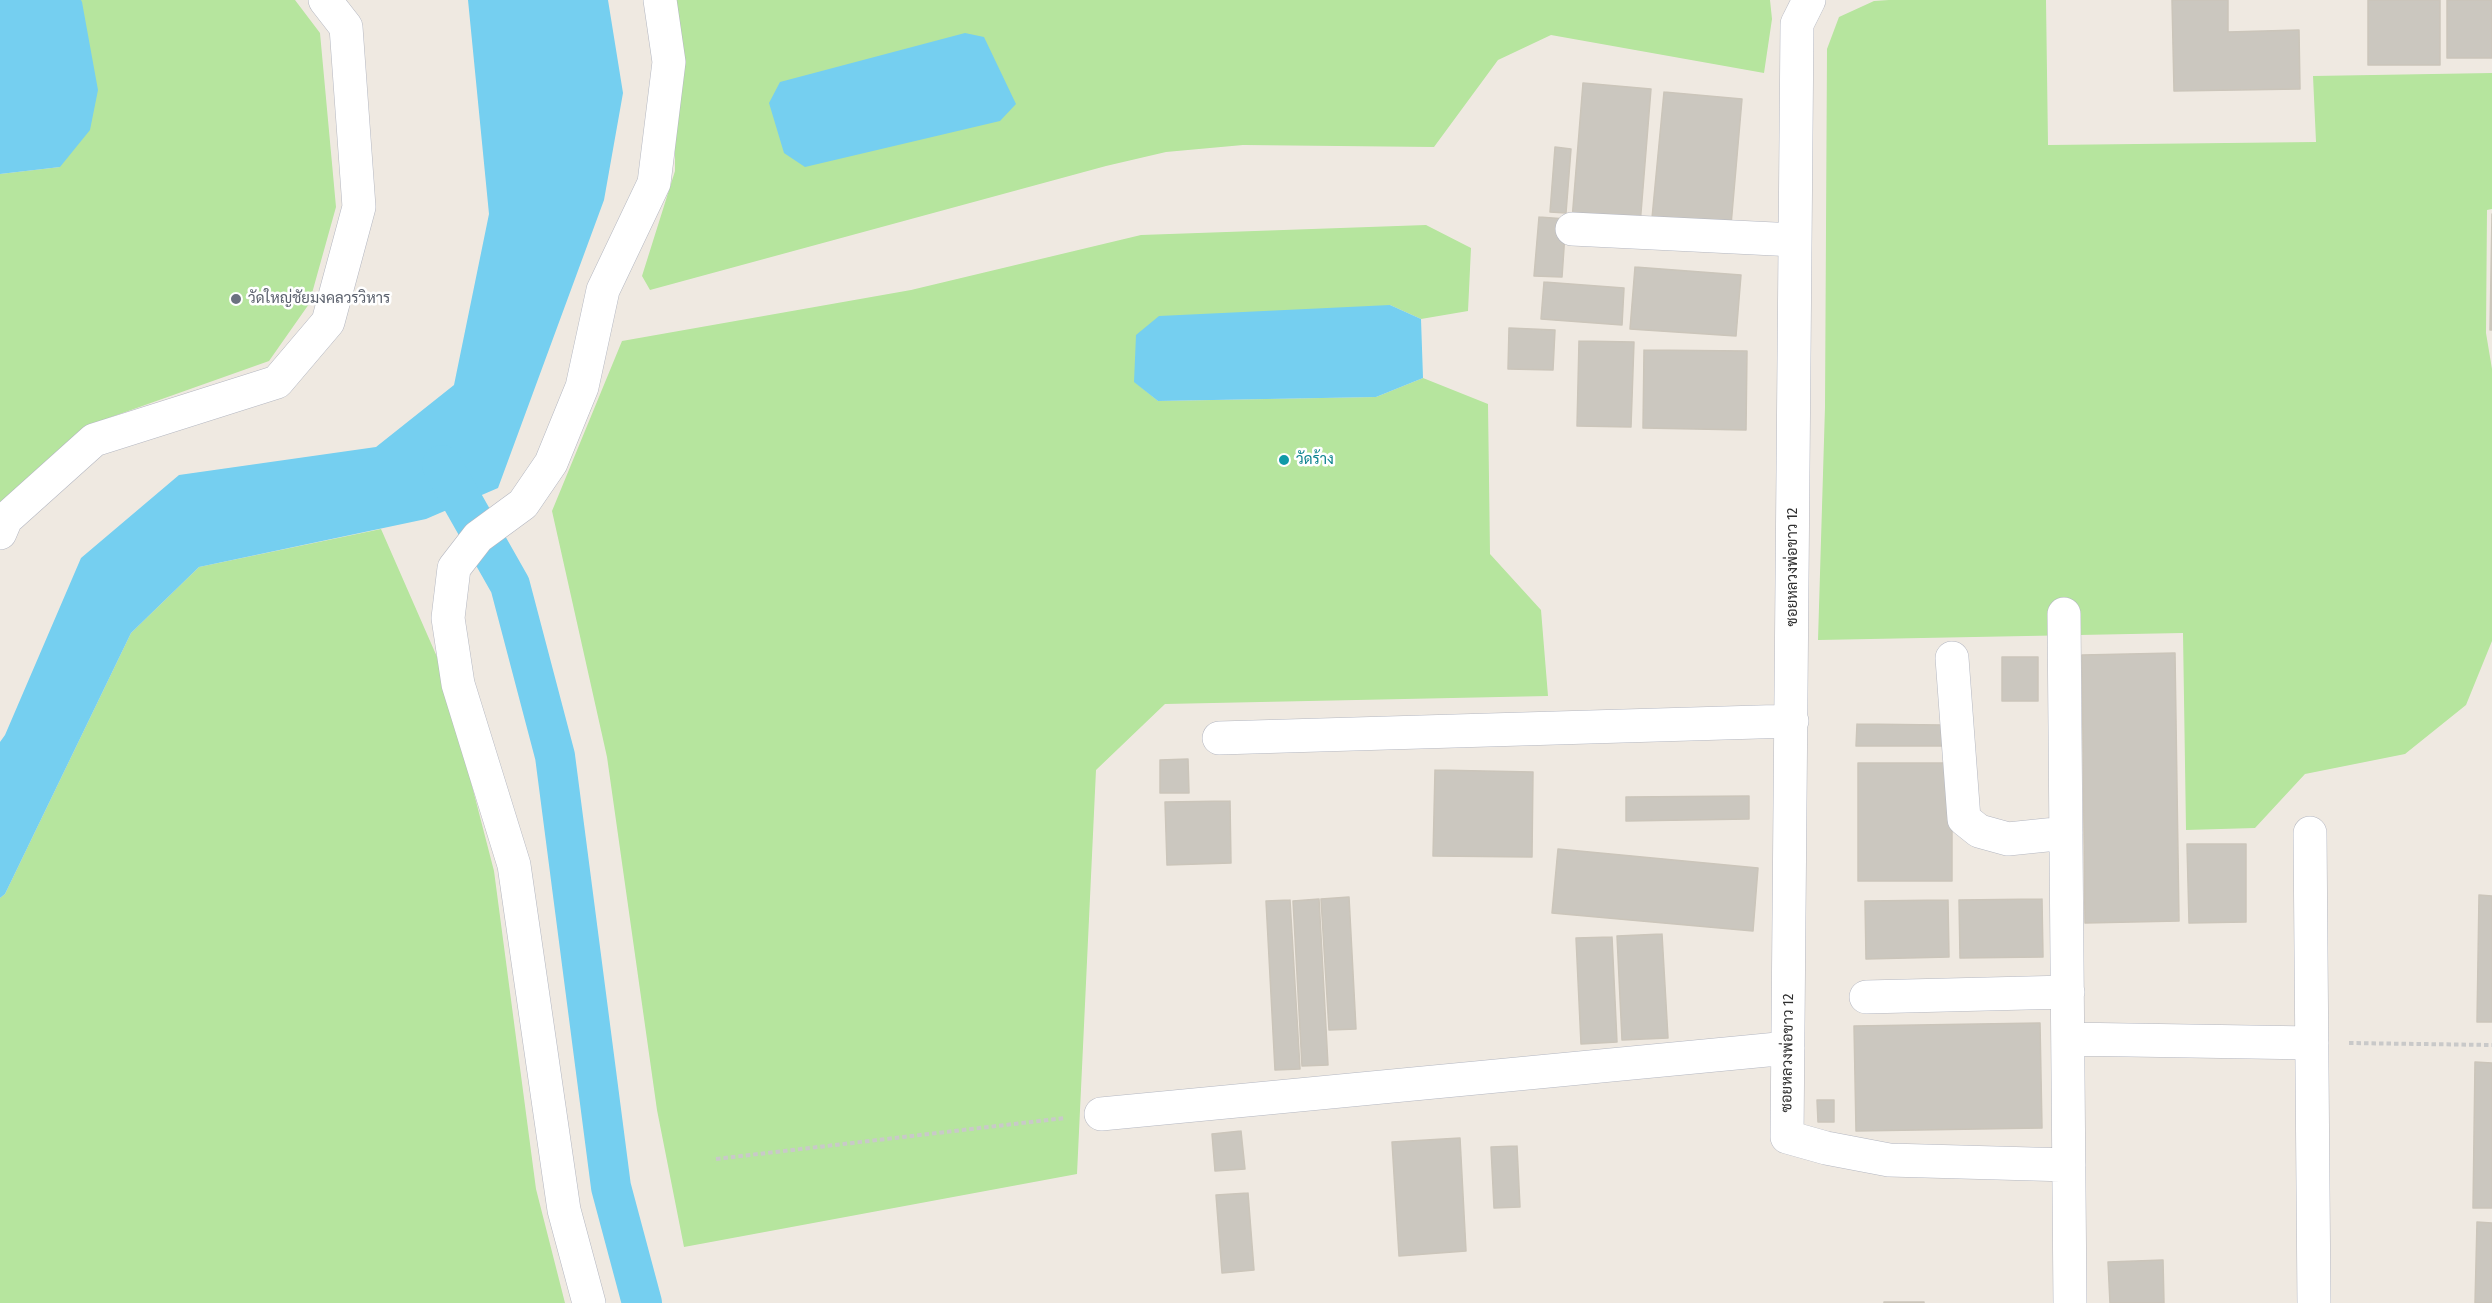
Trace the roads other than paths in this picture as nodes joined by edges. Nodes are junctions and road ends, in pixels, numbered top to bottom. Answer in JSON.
{"nodes":[{"id":1,"x":325,"y":0,"type":"edge"},
{"id":2,"x":660,"y":0,"type":"edge"},
{"id":3,"x":1808,"y":0,"type":"edge"},
{"id":4,"x":1572,"y":229,"type":"dead end"},
{"id":5,"x":1795,"y":240,"type":"junction"},
{"id":6,"x":0,"y":533,"type":"edge"},
{"id":7,"x":2064,"y":614,"type":"dead end"},
{"id":8,"x":1952,"y":658,"type":"dead end"},
{"id":9,"x":1792,"y":721,"type":"junction"},
{"id":10,"x":1219,"y":738,"type":"dead end"},
{"id":11,"x":2066,"y":833,"type":"junction"},
{"id":12,"x":2310,"y":833,"type":"dead end"},
{"id":13,"x":2068,"y":992,"type":"junction"},
{"id":14,"x":1866,"y":998,"type":"dead end"},
{"id":15,"x":2068,"y":1039,"type":"junction"},
{"id":16,"x":2312,"y":1043,"type":"junction"},
{"id":17,"x":1788,"y":1048,"type":"junction"},
{"id":18,"x":1101,"y":1114,"type":"road end"},
{"id":19,"x":2069,"y":1165,"type":"junction"},
{"id":20,"x":589,"y":1303,"type":"edge"},
{"id":21,"x":2070,"y":1303,"type":"edge"},
{"id":22,"x":2314,"y":1303,"type":"edge"}],
"edges":[{"from":1,"to":6,"type":"street"},
{"from":2,"to":20,"type":"street"},
{"from":3,"to":5,"type":"street","name":"ซอยหลวงพ่อขาว 12"},
{"from":4,"to":5,"type":"street"},
{"from":5,"to":9,"type":"street","name":"ซอยหลวงพ่อขาว 12"},
{"from":7,"to":11,"type":"street"},
{"from":8,"to":11,"type":"street"},
{"from":9,"to":10,"type":"street"},
{"from":9,"to":17,"type":"street","name":"ซอยหลวงพ่อขาว 12"},
{"from":11,"to":13,"type":"street"},
{"from":12,"to":16,"type":"street"},
{"from":13,"to":14,"type":"street"},
{"from":13,"to":15,"type":"street"},
{"from":15,"to":16,"type":"street"},
{"from":15,"to":19,"type":"street"},
{"from":16,"to":22,"type":"street"},
{"from":17,"to":18,"type":"street"},
{"from":17,"to":19,"type":"street","name":"ซอยหลวงพ่อขาว 12"},
{"from":19,"to":21,"type":"street"}]}
